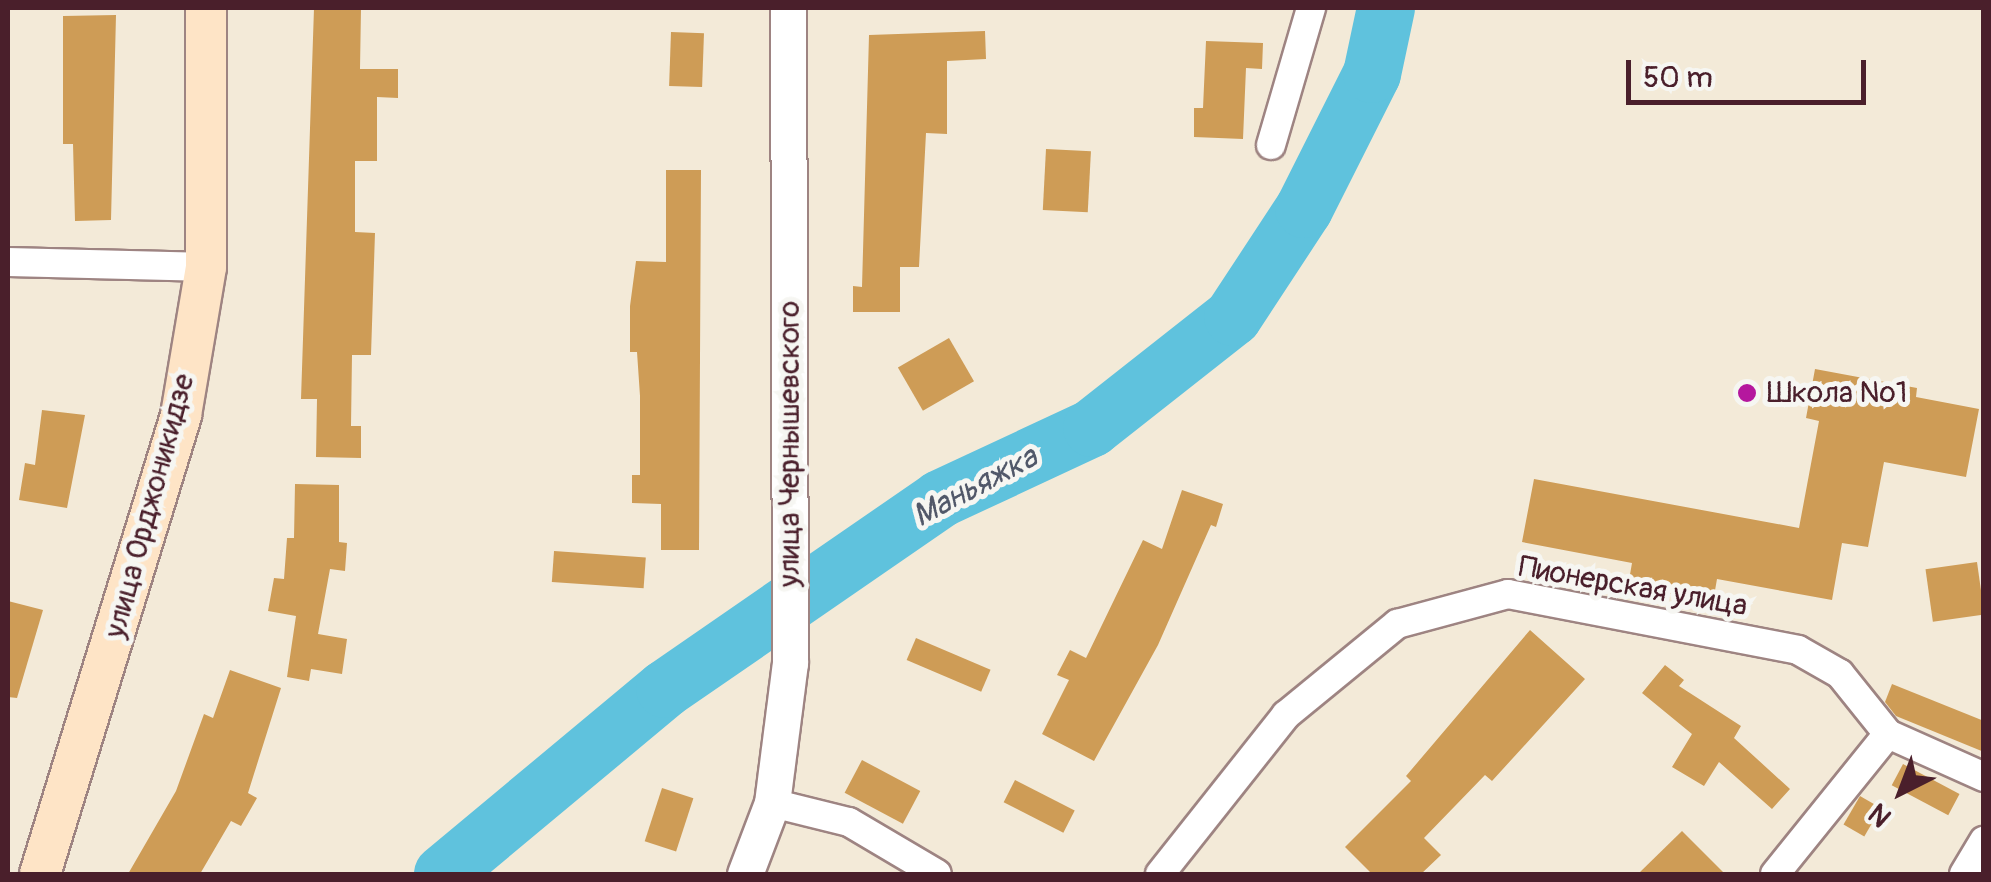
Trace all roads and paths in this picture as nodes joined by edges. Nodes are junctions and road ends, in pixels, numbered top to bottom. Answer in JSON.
{"nodes":[{"id":1,"x":206,"y":8,"type":"edge"},
{"id":2,"x":788,"y":8,"type":"edge"},
{"id":3,"x":1312,"y":8,"type":"edge"},
{"id":4,"x":1271,"y":145,"type":"dead end"},
{"id":5,"x":8,"y":262,"type":"edge"},
{"id":6,"x":206,"y":267,"type":"junction"},
{"id":7,"x":1888,"y":734,"type":"junction"},
{"id":8,"x":1984,"y":777,"type":"edge"},
{"id":9,"x":772,"y":803,"type":"junction"},
{"id":10,"x":1984,"y":841,"type":"edge"},
{"id":11,"x":40,"y":874,"type":"edge"},
{"id":12,"x":745,"y":874,"type":"edge"},
{"id":13,"x":937,"y":874,"type":"edge"},
{"id":14,"x":1160,"y":874,"type":"edge"},
{"id":15,"x":1774,"y":874,"type":"edge"},
{"id":16,"x":1964,"y":874,"type":"edge"}],
"edges":[{"from":1,"to":6,"type":"main road","name":"улица Орджоникидзе"},
{"from":2,"to":9,"type":"street","name":"улица Чернышевского"},
{"from":3,"to":4,"type":"street"},
{"from":5,"to":6,"type":"street"},
{"from":6,"to":11,"type":"main road","name":"улица Орджоникидзе"},
{"from":7,"to":8,"type":"street","name":"Пионерская улица"},
{"from":7,"to":14,"type":"street","name":"Пионерская улица"},
{"from":7,"to":15,"type":"street"},
{"from":9,"to":12,"type":"street","name":"улица Чернышевского"},
{"from":9,"to":13,"type":"street"},
{"from":10,"to":16,"type":"street"}]}
